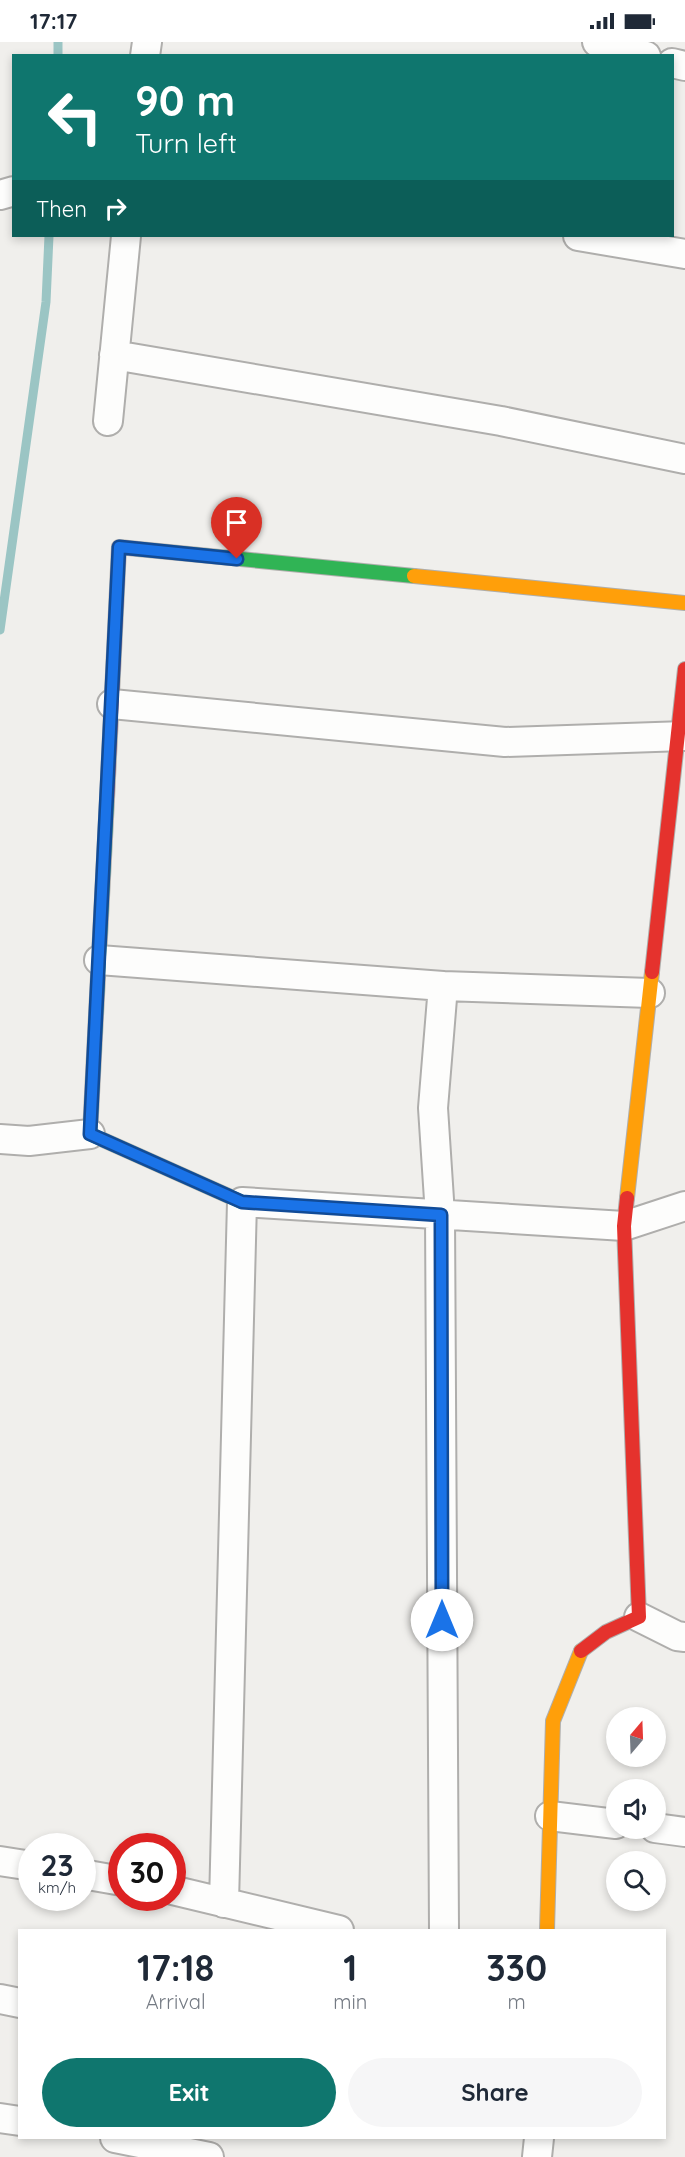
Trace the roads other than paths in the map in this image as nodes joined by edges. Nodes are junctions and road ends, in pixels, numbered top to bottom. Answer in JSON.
{"nodes":[{"id":1,"x":597,"y":42,"type":"edge"},
{"id":2,"x":639,"y":54,"type":"edge"},
{"id":3,"x":126,"y":237,"type":"edge"},
{"id":4,"x":584,"y":237,"type":"edge"},
{"id":5,"x":685,"y":254,"type":"edge"},
{"id":6,"x":114,"y":355,"type":"junction"},
{"id":7,"x":108,"y":421,"type":"dead end"},
{"id":8,"x":685,"y":459,"type":"edge"},
{"id":9,"x":685,"y":603,"type":"edge"},
{"id":10,"x":685,"y":669,"type":"edge"},
{"id":11,"x":111,"y":704,"type":"junction"},
{"id":12,"x":681,"y":737,"type":"edge"},
{"id":13,"x":99,"y":960,"type":"junction"},
{"id":14,"x":443,"y":986,"type":"junction"},
{"id":15,"x":650,"y":993,"type":"junction"},
{"id":16,"x":90,"y":1134,"type":"junction"},
{"id":17,"x":0,"y":1139,"type":"edge"},
{"id":18,"x":242,"y":1202,"type":"junction"},
{"id":19,"x":685,"y":1206,"type":"edge"},
{"id":20,"x":441,"y":1215,"type":"junction"},
{"id":21,"x":624,"y":1226,"type":"junction"},
{"id":22,"x":639,"y":1617,"type":"junction"},
{"id":23,"x":685,"y":1637,"type":"edge"},
{"id":24,"x":550,"y":1816,"type":"junction"},
{"id":25,"x":606,"y":1823,"type":"edge"},
{"id":26,"x":666,"y":1829,"type":"edge"},
{"id":27,"x":685,"y":1832,"type":"edge"},
{"id":28,"x":0,"y":1861,"type":"edge"},
{"id":29,"x":18,"y":1864,"type":"edge"},
{"id":30,"x":186,"y":1893,"type":"edge"},
{"id":31,"x":224,"y":1902,"type":"junction"},
{"id":32,"x":335,"y":1929,"type":"edge"},
{"id":33,"x":444,"y":1929,"type":"edge"},
{"id":34,"x":547,"y":1929,"type":"edge"},
{"id":35,"x":0,"y":1999,"type":"edge"},
{"id":36,"x":18,"y":2002,"type":"edge"},
{"id":37,"x":0,"y":2118,"type":"edge"},
{"id":38,"x":18,"y":2121,"type":"edge"},
{"id":39,"x":121,"y":2139,"type":"edge"},
{"id":40,"x":539,"y":2139,"type":"edge"},
{"id":41,"x":209,"y":2157,"type":"edge"},
{"id":42,"x":537,"y":2157,"type":"edge"}],
"edges":[{"from":1,"to":2,"type":"street"},
{"from":3,"to":6,"type":"street"},
{"from":4,"to":5,"type":"street"},
{"from":6,"to":7,"type":"street"},
{"from":6,"to":8,"type":"street"},
{"from":9,"to":11,"type":"street"},
{"from":10,"to":12,"type":"street"},
{"from":11,"to":12,"type":"street"},
{"from":11,"to":13,"type":"street"},
{"from":12,"to":15,"type":"street"},
{"from":13,"to":14,"type":"street"},
{"from":13,"to":16,"type":"street"},
{"from":14,"to":15,"type":"street"},
{"from":14,"to":20,"type":"street"},
{"from":15,"to":21,"type":"street"},
{"from":16,"to":17,"type":"street"},
{"from":16,"to":18,"type":"street"},
{"from":18,"to":20,"type":"street"},
{"from":18,"to":31,"type":"street"},
{"from":19,"to":21,"type":"street"},
{"from":20,"to":21,"type":"street"},
{"from":20,"to":33,"type":"street"},
{"from":21,"to":22,"type":"street"},
{"from":22,"to":23,"type":"street"},
{"from":22,"to":24,"type":"street"},
{"from":24,"to":25,"type":"street"},
{"from":24,"to":34,"type":"street"},
{"from":26,"to":27,"type":"street"},
{"from":28,"to":29,"type":"street"},
{"from":30,"to":31,"type":"street"},
{"from":31,"to":32,"type":"street"},
{"from":35,"to":36,"type":"street"},
{"from":37,"to":38,"type":"street"},
{"from":39,"to":41,"type":"street"},
{"from":40,"to":42,"type":"street"}]}
